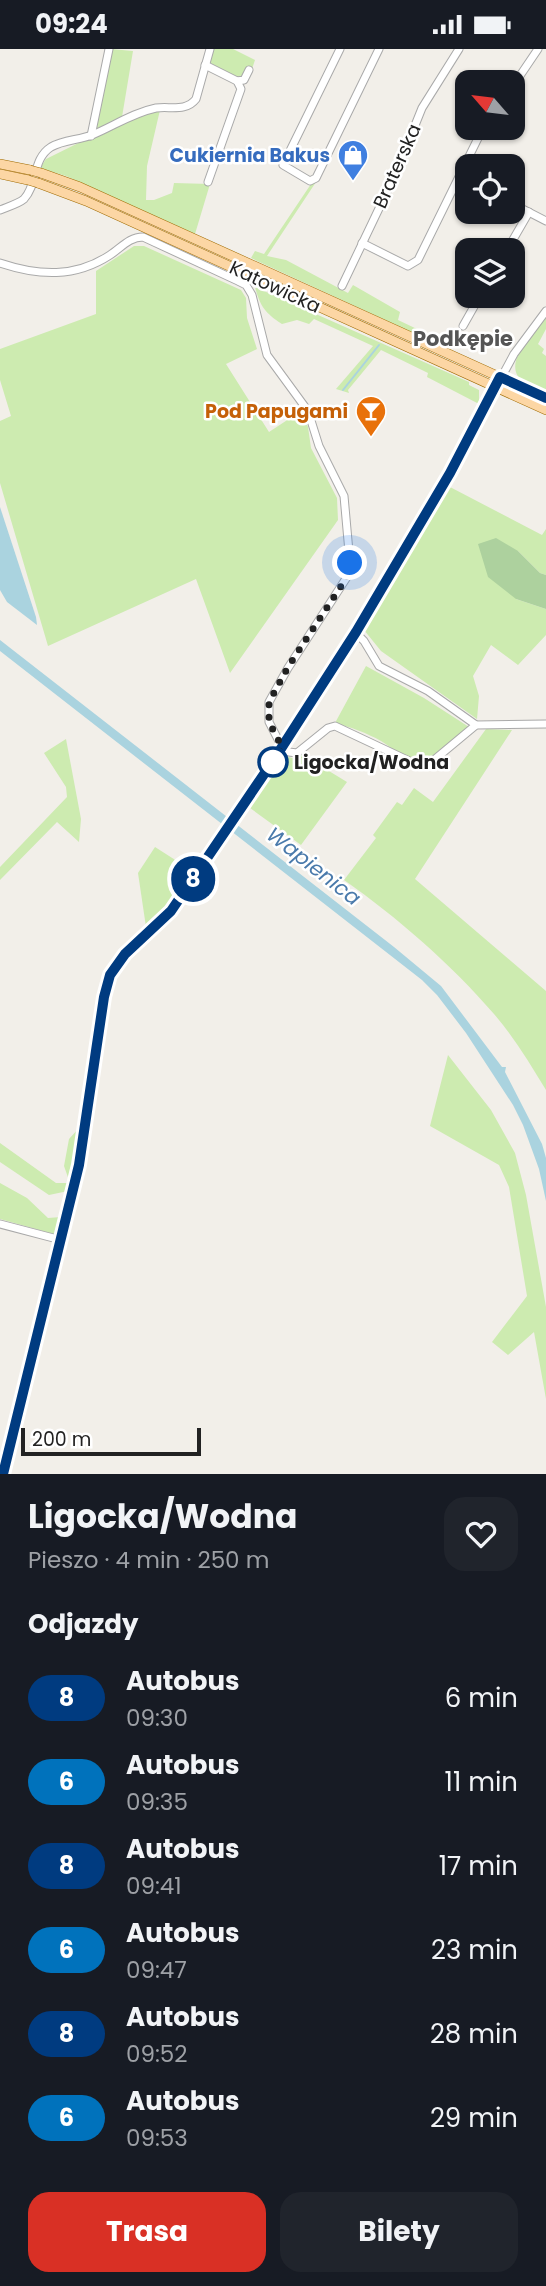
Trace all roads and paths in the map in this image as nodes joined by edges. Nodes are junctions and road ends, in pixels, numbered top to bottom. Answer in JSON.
{"nodes":[{"id":1,"x":109,"y":49,"type":"edge"},
{"id":2,"x":209,"y":49,"type":"edge"},
{"id":3,"x":340,"y":49,"type":"edge"},
{"id":4,"x":379,"y":49,"type":"edge"},
{"id":5,"x":458,"y":49,"type":"edge"},
{"id":6,"x":538,"y":49,"type":"edge"},
{"id":7,"x":205,"y":65,"type":"junction"},
{"id":8,"x":249,"y":70,"type":"dead end"},
{"id":9,"x":524,"y":70,"type":"edge"},
{"id":10,"x":240,"y":81,"type":"junction"},
{"id":11,"x":90,"y":136,"type":"junction"},
{"id":12,"x":0,"y":164,"type":"edge"},
{"id":13,"x":0,"y":174,"type":"edge"},
{"id":14,"x":34,"y":177,"type":"junction"},
{"id":15,"x":208,"y":181,"type":"dead end"},
{"id":16,"x":455,"y":185,"type":"edge"},
{"id":17,"x":0,"y":210,"type":"edge"},
{"id":18,"x":525,"y":210,"type":"edge"},
{"id":19,"x":529,"y":212,"type":"junction"},
{"id":20,"x":546,"y":221,"type":"edge"},
{"id":21,"x":514,"y":238,"type":"edge"},
{"id":22,"x":362,"y":243,"type":"junction"},
{"id":23,"x":0,"y":263,"type":"edge"},
{"id":24,"x":342,"y":286,"type":"dead end"},
{"id":25,"x":473,"y":308,"type":"edge"},
{"id":26,"x":546,"y":311,"type":"edge"},
{"id":27,"x":463,"y":326,"type":"dead end"},
{"id":28,"x":500,"y":377,"type":"junction"},
{"id":29,"x":494,"y":387,"type":"junction"},
{"id":30,"x":546,"y":398,"type":"edge"},
{"id":31,"x":546,"y":410,"type":"edge"},
{"id":32,"x":356,"y":632,"type":"junction"},
{"id":33,"x":546,"y":724,"type":"edge"},
{"id":34,"x":476,"y":725,"type":"junction"},
{"id":35,"x":282,"y":747,"type":"junction"},
{"id":36,"x":0,"y":1224,"type":"edge"},
{"id":37,"x":61,"y":1240,"type":"junction"},
{"id":38,"x":4,"y":1474,"type":"edge"}],
"edges":[{"from":1,"to":11,"type":"street"},
{"from":2,"to":7,"type":"street"},
{"from":3,"to":4,"type":"street"},
{"from":5,"to":22,"type":"street","name":"Braterska"},
{"from":6,"to":9,"type":"street"},
{"from":7,"to":10,"type":"street"},
{"from":7,"to":11,"type":"street"},
{"from":8,"to":10,"type":"street"},
{"from":10,"to":15,"type":"street"},
{"from":11,"to":17,"type":"street"},
{"from":12,"to":14,"type":"main road","name":"Katowicka"},
{"from":13,"to":14,"type":"main road","name":"Katowicka"},
{"from":14,"to":28,"type":"main road","name":"Katowicka"},
{"from":14,"to":29,"type":"main road","name":"Katowicka"},
{"from":16,"to":22,"type":"street"},
{"from":18,"to":19,"type":"street"},
{"from":19,"to":20,"type":"street"},
{"from":19,"to":21,"type":"street"},
{"from":22,"to":24,"type":"street","name":"Braterska"},
{"from":23,"to":35,"type":"street"},
{"from":25,"to":27,"type":"street"},
{"from":26,"to":28,"type":"street"},
{"from":28,"to":29,"type":"street"},
{"from":28,"to":30,"type":"main road","name":"Katowicka"},
{"from":29,"to":31,"type":"main road","name":"Katowicka"},
{"from":29,"to":32,"type":"street"},
{"from":32,"to":34,"type":"street"},
{"from":32,"to":35,"type":"street"},
{"from":33,"to":34,"type":"street"},
{"from":34,"to":35,"type":"street"},
{"from":35,"to":37,"type":"street"},
{"from":36,"to":37,"type":"street"},
{"from":37,"to":38,"type":"street"}]}
